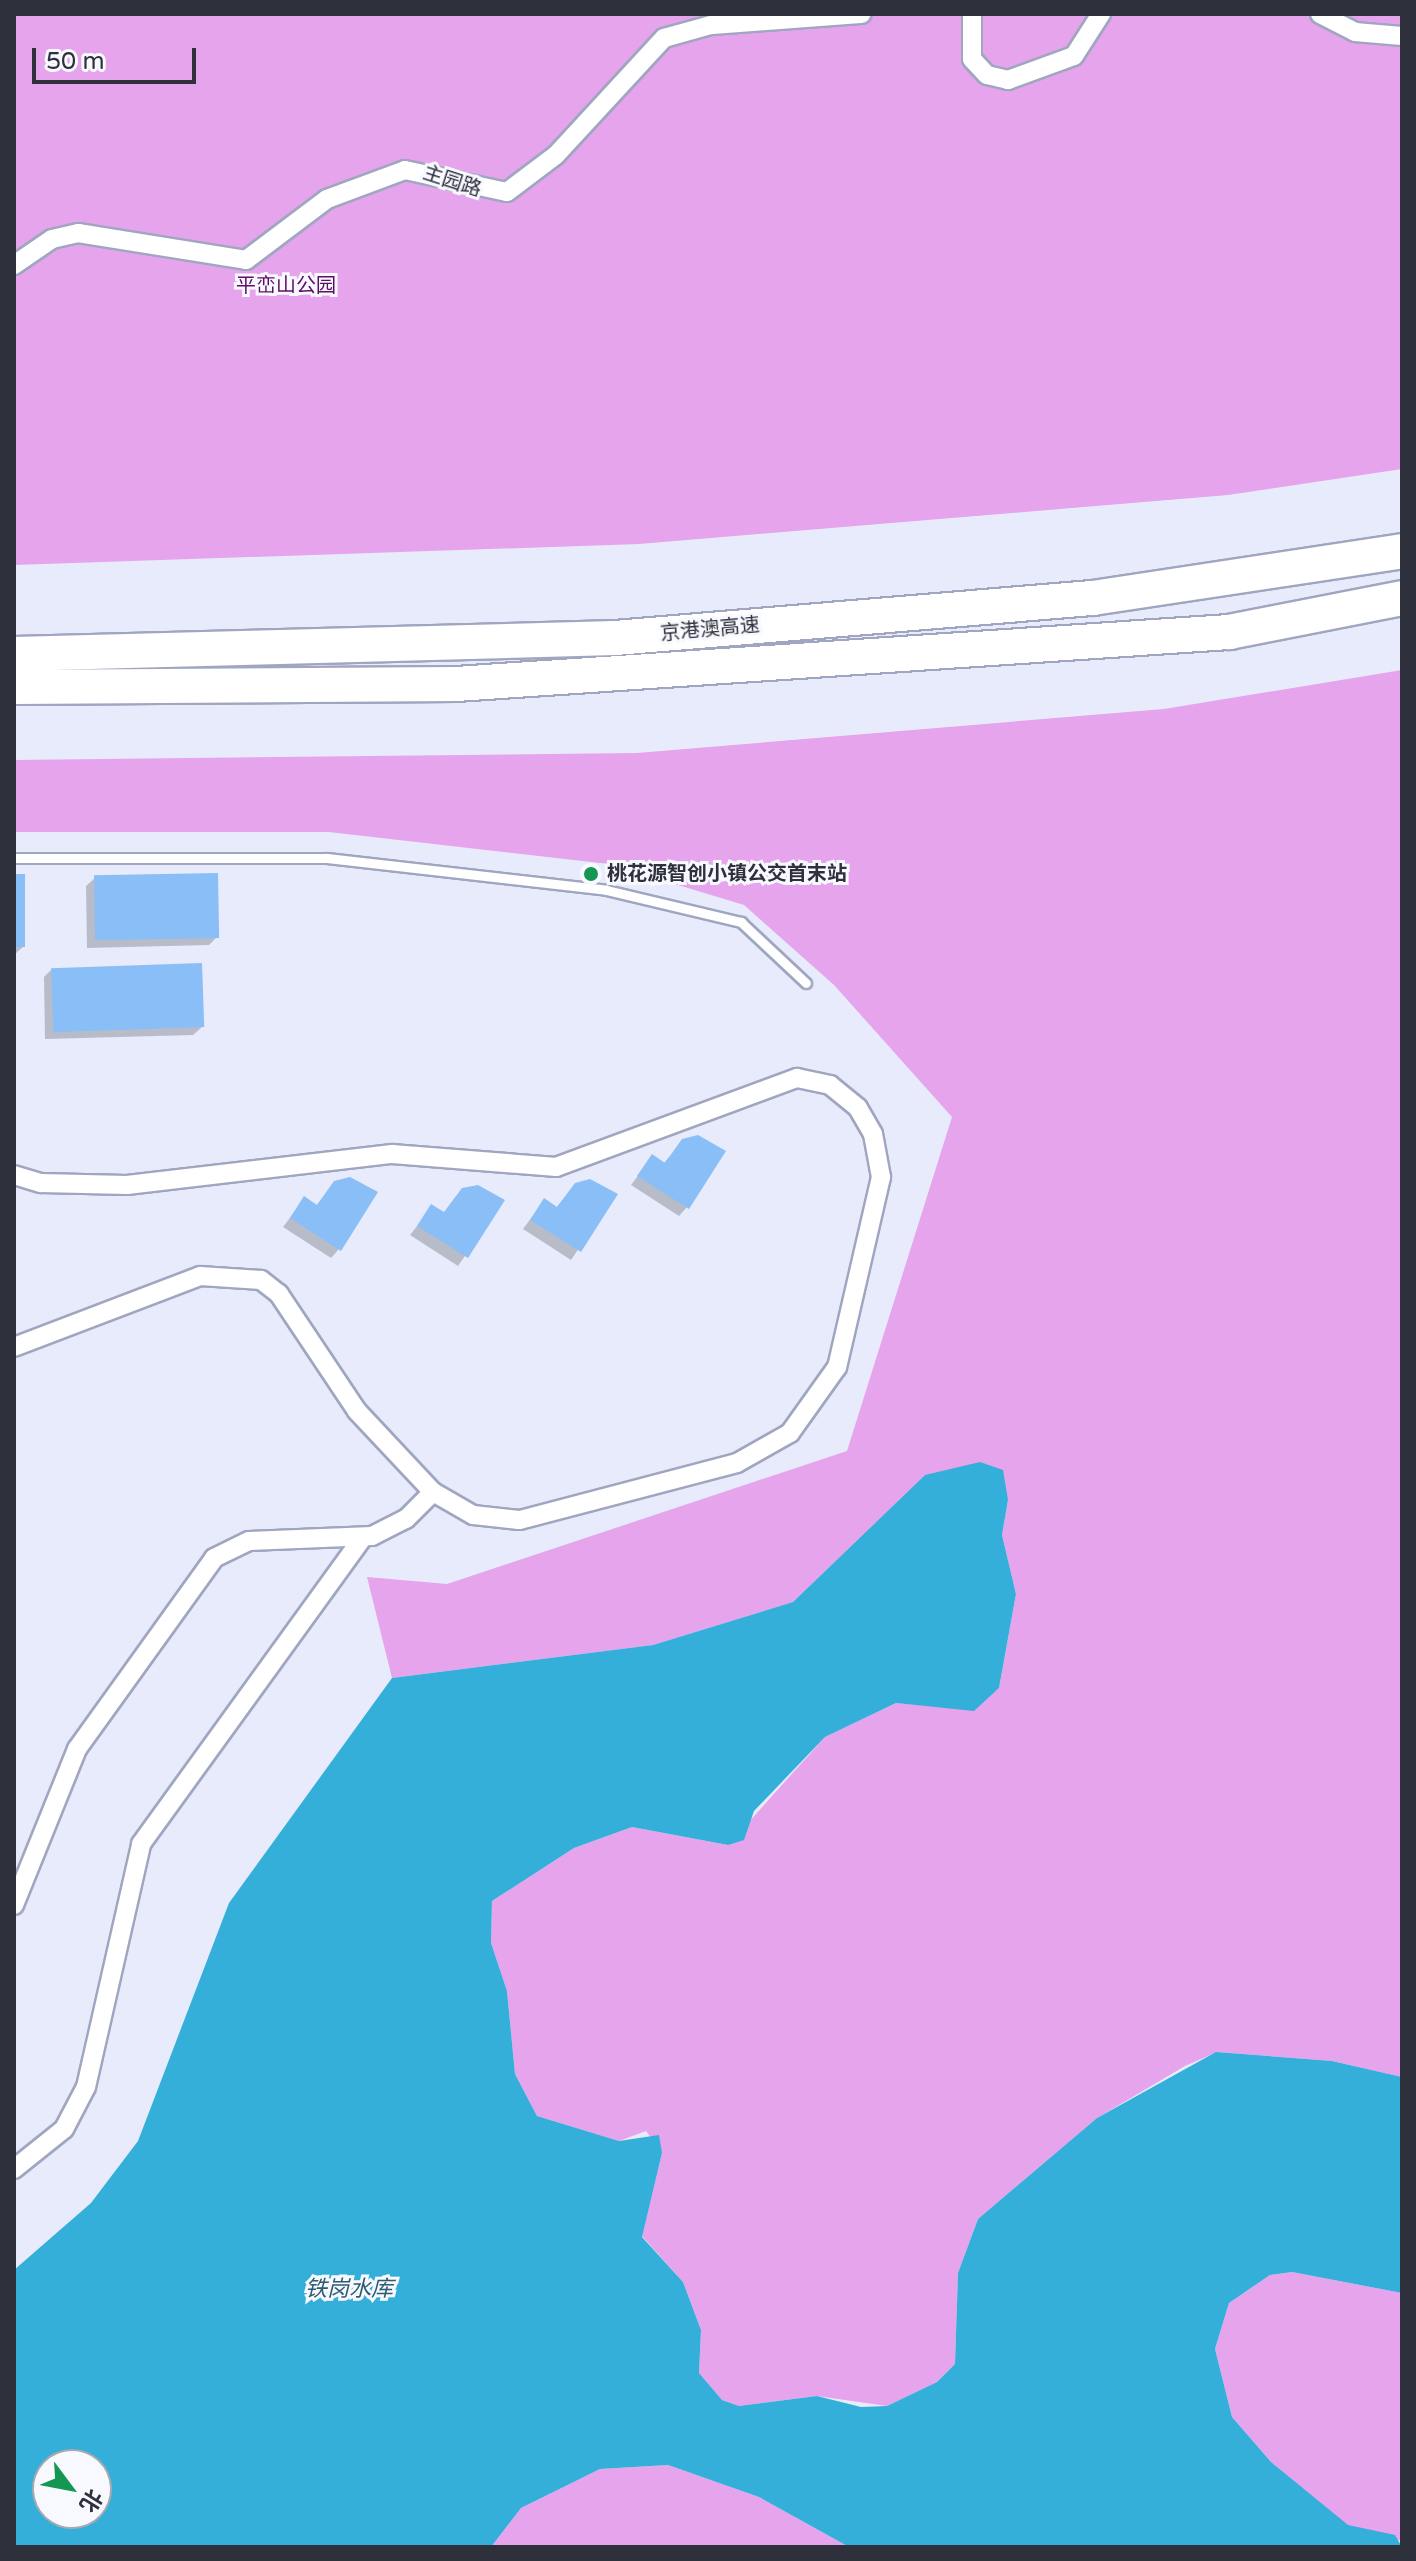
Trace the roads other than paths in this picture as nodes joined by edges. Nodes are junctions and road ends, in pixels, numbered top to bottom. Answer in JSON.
{"nodes":[{"id":1,"x":862,"y":14,"type":"edge"},
{"id":2,"x":972,"y":14,"type":"edge"},
{"id":3,"x":1101,"y":14,"type":"edge"},
{"id":4,"x":1320,"y":14,"type":"edge"},
{"id":5,"x":1402,"y":36,"type":"edge"},
{"id":6,"x":14,"y":265,"type":"edge"},
{"id":7,"x":1402,"y":551,"type":"edge"},
{"id":8,"x":1402,"y":598,"type":"edge"},
{"id":9,"x":14,"y":654,"type":"edge"},
{"id":10,"x":14,"y":687,"type":"edge"},
{"id":11,"x":14,"y":858,"type":"edge"},
{"id":12,"x":806,"y":983,"type":"dead end"},
{"id":13,"x":14,"y":1175,"type":"edge"},
{"id":14,"x":14,"y":1347,"type":"edge"},
{"id":15,"x":433,"y":1492,"type":"junction"},
{"id":16,"x":362,"y":1539,"type":"junction"},
{"id":17,"x":14,"y":1905,"type":"edge"},
{"id":18,"x":14,"y":2169,"type":"edge"}],
"edges":[{"from":1,"to":6,"type":"street","name":"主园路"},
{"from":2,"to":3,"type":"street"},
{"from":4,"to":5,"type":"street"},
{"from":7,"to":9,"type":"highway","name":"京港澳高速"},
{"from":8,"to":10,"type":"highway","name":"京港澳高速"},
{"from":11,"to":12,"type":"lane"},
{"from":13,"to":15,"type":"street"},
{"from":14,"to":15,"type":"street"},
{"from":15,"to":16,"type":"street"},
{"from":16,"to":17,"type":"street"},
{"from":16,"to":18,"type":"street"}]}
